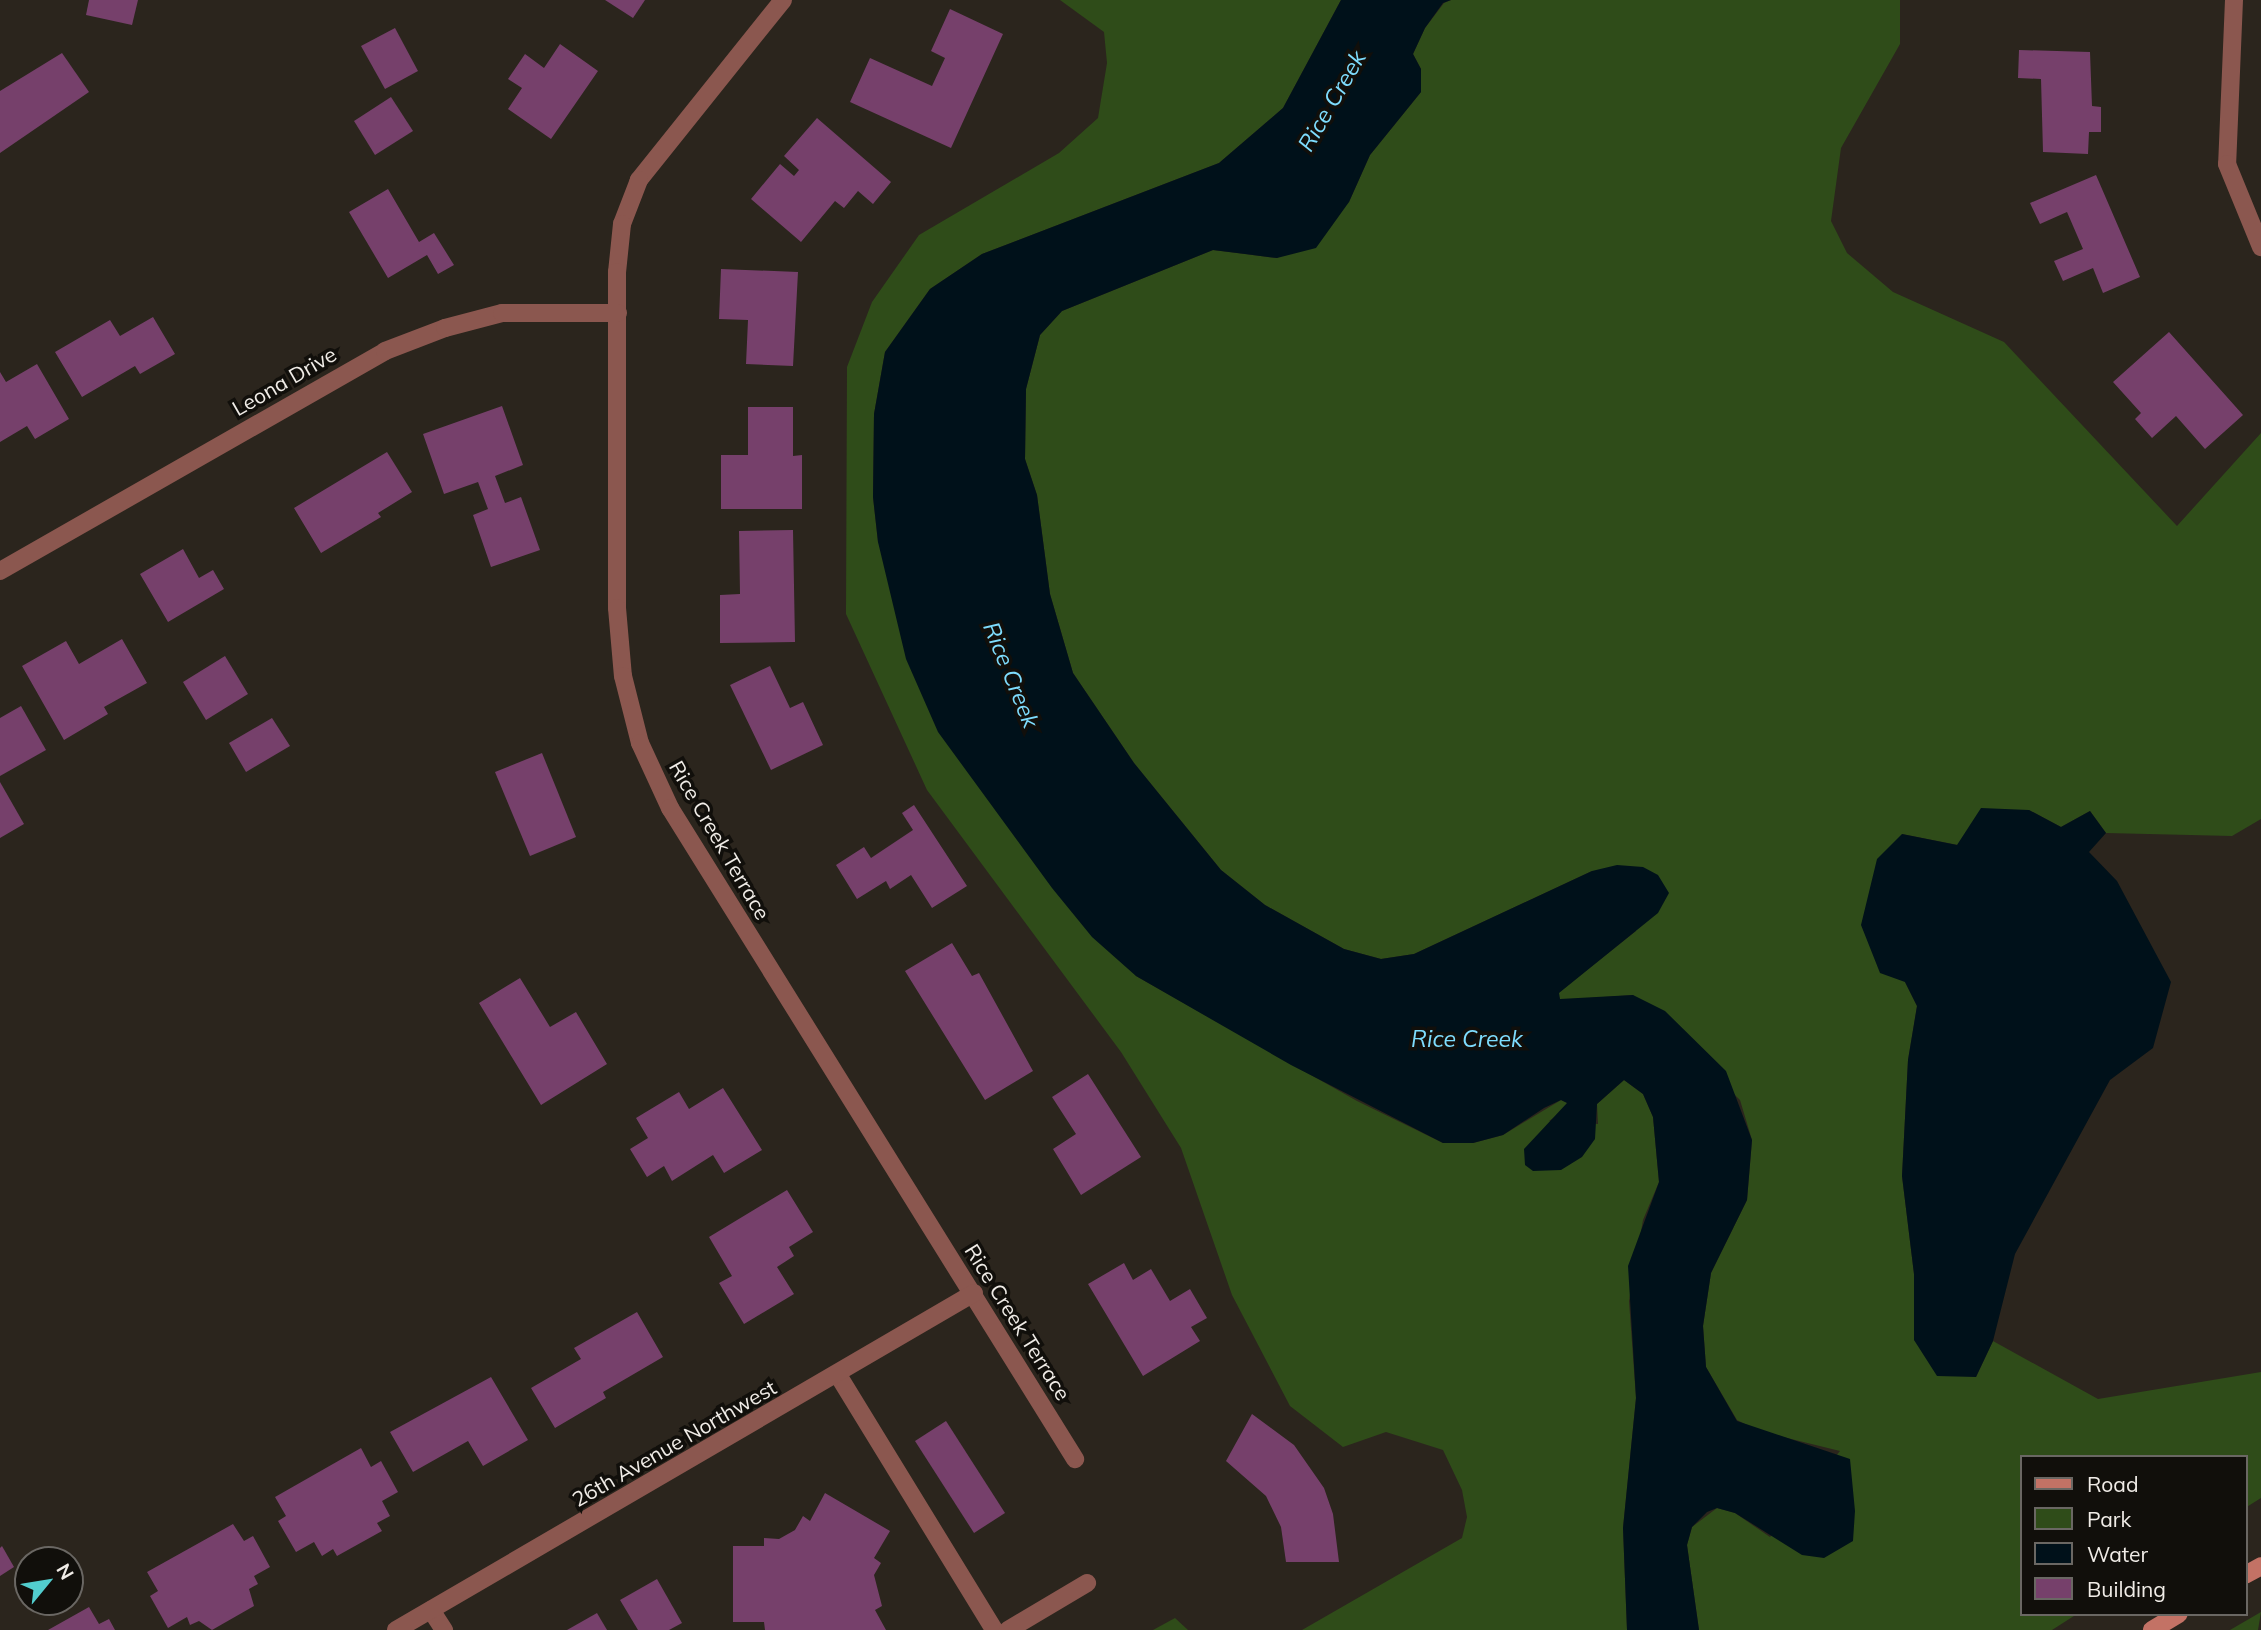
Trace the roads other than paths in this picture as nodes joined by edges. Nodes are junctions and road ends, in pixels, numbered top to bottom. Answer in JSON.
{"nodes":[{"id":1,"x":783,"y":0,"type":"edge"},
{"id":2,"x":2234,"y":0,"type":"edge"},
{"id":3,"x":2261,"y":247,"type":"edge"},
{"id":4,"x":618,"y":313,"type":"junction"},
{"id":5,"x":0,"y":571,"type":"edge"},
{"id":6,"x":974,"y":1293,"type":"junction"},
{"id":7,"x":838,"y":1375,"type":"junction"},
{"id":8,"x":1075,"y":1459,"type":"dead end"},
{"id":9,"x":1087,"y":1584,"type":"dead end"},
{"id":10,"x":431,"y":1610,"type":"junction"},
{"id":11,"x":2176,"y":1616,"type":"edge"},
{"id":12,"x":396,"y":1630,"type":"edge"},
{"id":13,"x":444,"y":1630,"type":"edge"},
{"id":14,"x":994,"y":1630,"type":"edge"},
{"id":15,"x":1008,"y":1630,"type":"edge"},
{"id":16,"x":2152,"y":1630,"type":"edge"}],
"edges":[{"from":1,"to":4,"type":"street","name":"Rice Creek Terrace"},
{"from":2,"to":3,"type":"street"},
{"from":4,"to":5,"type":"street","name":"Leona Drive"},
{"from":4,"to":6,"type":"street","name":"Rice Creek Terrace"},
{"from":6,"to":7,"type":"street","name":"26th Avenue Northwest"},
{"from":6,"to":8,"type":"street","name":"Rice Creek Terrace"},
{"from":7,"to":10,"type":"street","name":"26th Avenue Northwest"},
{"from":7,"to":14,"type":"street"},
{"from":9,"to":15,"type":"street"},
{"from":10,"to":12,"type":"street","name":"26th Avenue Northwest"},
{"from":10,"to":13,"type":"street"},
{"from":11,"to":16,"type":"main road"}]}
